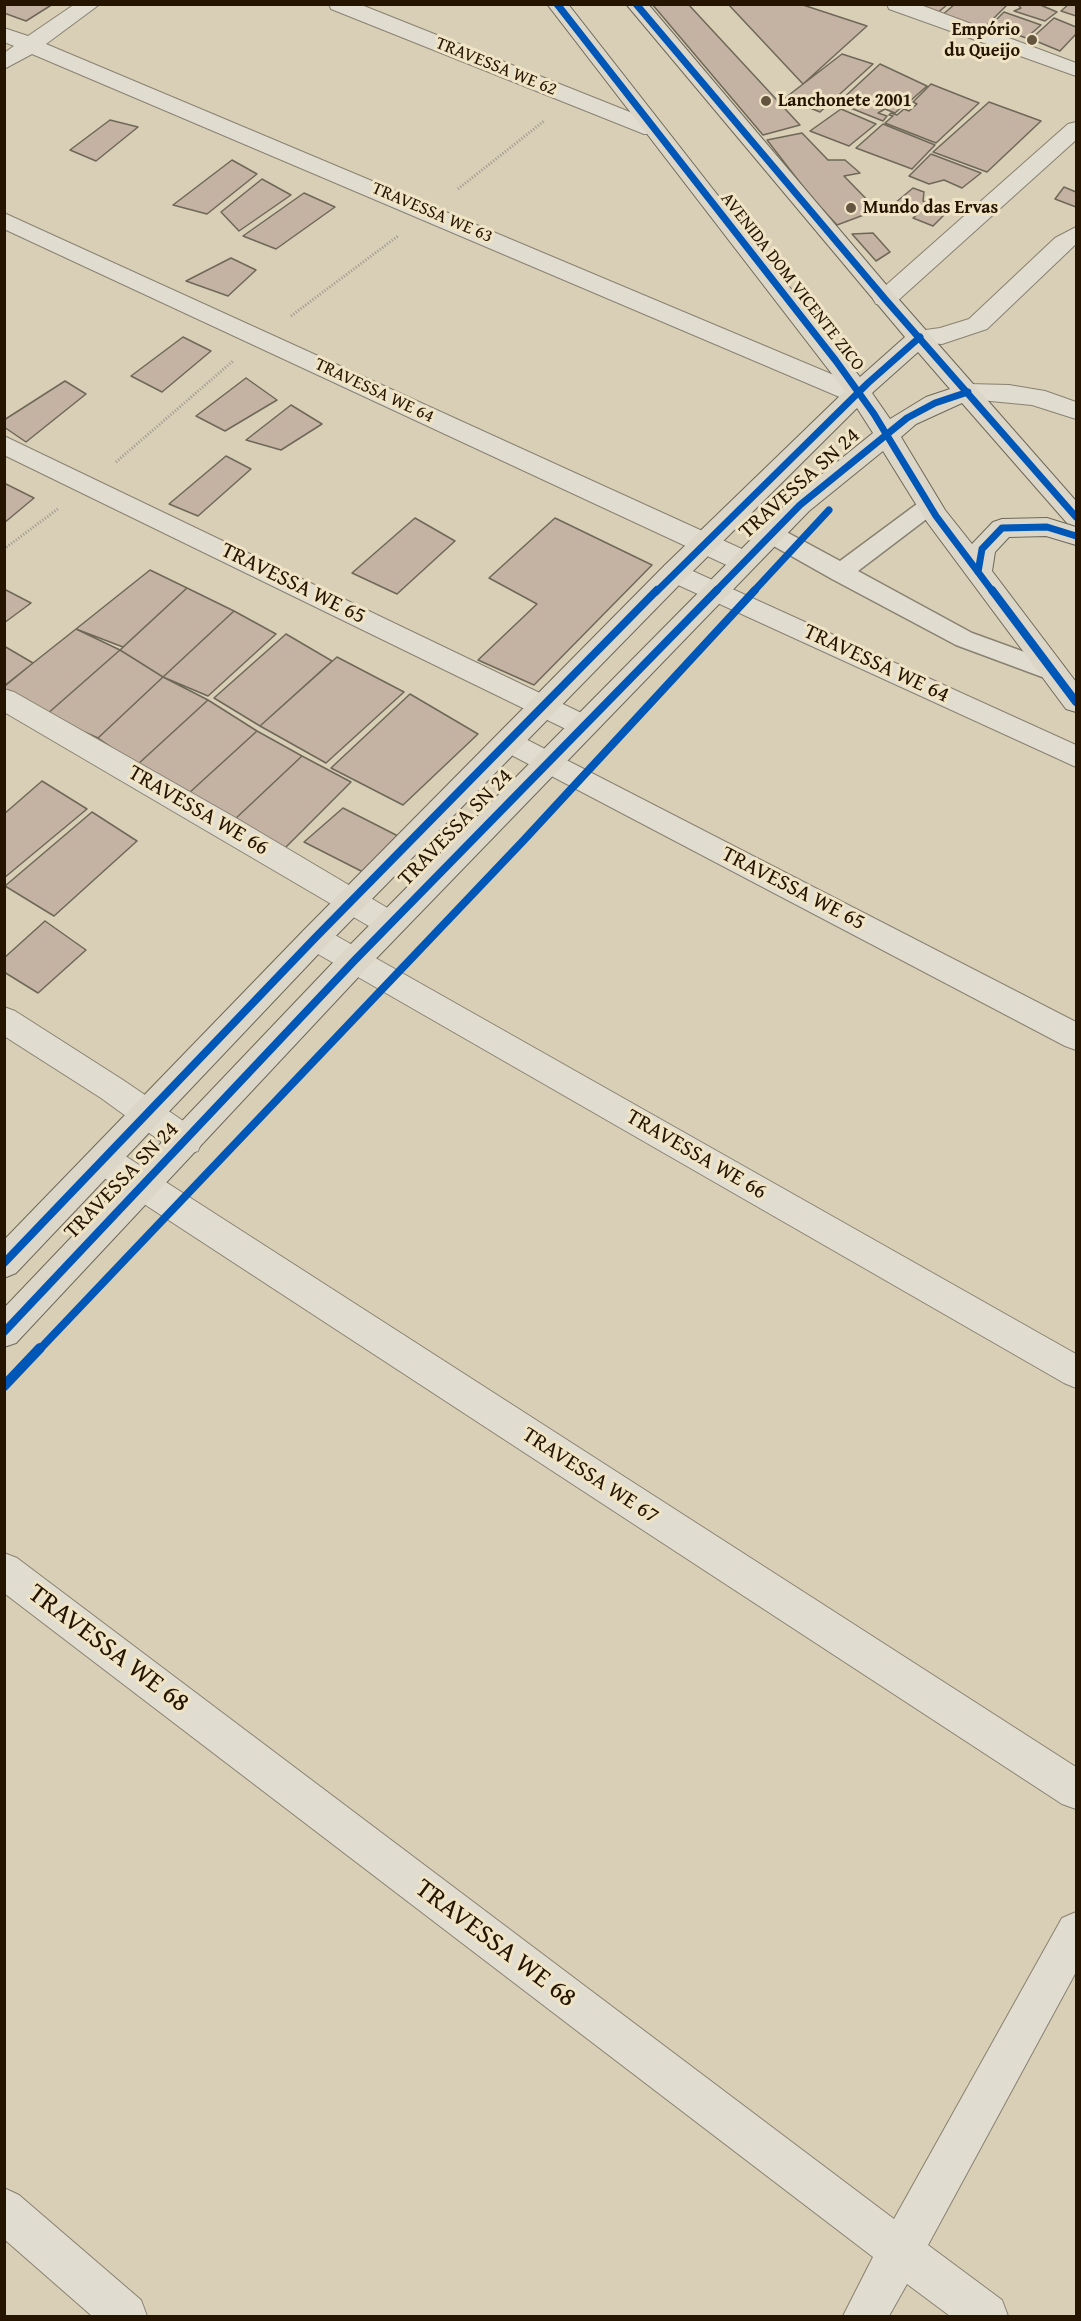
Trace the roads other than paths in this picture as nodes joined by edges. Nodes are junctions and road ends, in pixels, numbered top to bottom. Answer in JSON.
{"nodes":[{"id":1,"x":90,"y":4,"type":"edge"},
{"id":2,"x":339,"y":4,"type":"edge"},
{"id":3,"x":557,"y":4,"type":"edge"},
{"id":4,"x":636,"y":4,"type":"edge"},
{"id":5,"x":897,"y":4,"type":"edge"},
{"id":6,"x":4,"y":34,"type":"edge"},
{"id":7,"x":31,"y":45,"type":"junction"},
{"id":8,"x":4,"y":63,"type":"edge"},
{"id":9,"x":1077,"y":70,"type":"edge"},
{"id":10,"x":652,"y":129,"type":"junction"},
{"id":11,"x":1077,"y":129,"type":"edge"},
{"id":12,"x":4,"y":220,"type":"edge"},
{"id":13,"x":1077,"y":234,"type":"edge"},
{"id":14,"x":885,"y":299,"type":"junction"},
{"id":15,"x":920,"y":337,"type":"junction"},
{"id":16,"x":968,"y":392,"type":"junction"},
{"id":17,"x":858,"y":395,"type":"junction"},
{"id":18,"x":1077,"y":411,"type":"edge"},
{"id":19,"x":885,"y":435,"type":"junction"},
{"id":20,"x":4,"y":444,"type":"edge"},
{"id":21,"x":929,"y":506,"type":"junction"},
{"id":22,"x":1077,"y":517,"type":"edge"},
{"id":23,"x":771,"y":534,"type":"junction"},
{"id":24,"x":1077,"y":536,"type":"edge"},
{"id":25,"x":705,"y":544,"type":"junction"},
{"id":26,"x":743,"y":561,"type":"junction"},
{"id":27,"x":675,"y":572,"type":"junction"},
{"id":28,"x":978,"y":572,"type":"junction"},
{"id":29,"x":840,"y":573,"type":"junction"},
{"id":30,"x":714,"y":590,"type":"junction"},
{"id":31,"x":1054,"y":672,"type":"junction"},
{"id":32,"x":4,"y":699,"type":"edge"},
{"id":33,"x":1077,"y":702,"type":"edge"},
{"id":34,"x":543,"y":706,"type":"junction"},
{"id":35,"x":582,"y":725,"type":"junction"},
{"id":36,"x":510,"y":742,"type":"junction"},
{"id":37,"x":1077,"y":757,"type":"edge"},
{"id":38,"x":546,"y":761,"type":"junction"},
{"id":39,"x":351,"y":902,"type":"junction"},
{"id":40,"x":390,"y":924,"type":"junction"},
{"id":41,"x":315,"y":938,"type":"junction"},
{"id":42,"x":354,"y":961,"type":"junction"},
{"id":43,"x":4,"y":1020,"type":"edge"},
{"id":44,"x":1077,"y":1037,"type":"edge"},
{"id":45,"x":146,"y":1114,"type":"junction"},
{"id":46,"x":186,"y":1141,"type":"junction"},
{"id":47,"x":104,"y":1160,"type":"junction"},
{"id":48,"x":144,"y":1186,"type":"junction"},
{"id":49,"x":4,"y":1263,"type":"edge"},
{"id":50,"x":4,"y":1332,"type":"edge"},
{"id":51,"x":1077,"y":1372,"type":"edge"},
{"id":52,"x":4,"y":1570,"type":"edge"},
{"id":53,"x":1077,"y":1790,"type":"edge"},
{"id":54,"x":1077,"y":1932,"type":"edge"},
{"id":55,"x":4,"y":2210,"type":"edge"},
{"id":56,"x":902,"y":2254,"type":"junction"},
{"id":57,"x":125,"y":2316,"type":"edge"},
{"id":58,"x":866,"y":2316,"type":"edge"},
{"id":59,"x":986,"y":2316,"type":"edge"}],
"edges":[{"from":1,"to":7,"type":"street"},
{"from":2,"to":10,"type":"street","name":"TRAVESSA WE 62"},
{"from":3,"to":10,"type":"main road","name":"AVENIDA DOM VICENTE ZICO"},
{"from":4,"to":14,"type":"main road"},
{"from":5,"to":9,"type":"street"},
{"from":6,"to":7,"type":"street","name":"TRAVESSA WE 63"},
{"from":7,"to":8,"type":"street"},
{"from":7,"to":17,"type":"street","name":"TRAVESSA WE 63"},
{"from":10,"to":17,"type":"main road","name":"AVENIDA DOM VICENTE ZICO"},
{"from":11,"to":14,"type":"street"},
{"from":12,"to":25,"type":"street","name":"TRAVESSA WE 64"},
{"from":13,"to":15,"type":"street"},
{"from":14,"to":15,"type":"main road"},
{"from":15,"to":16,"type":"main road"},
{"from":15,"to":17,"type":"main road","name":"TRAVESSA SN 24"},
{"from":16,"to":18,"type":"street"},
{"from":16,"to":19,"type":"main road","name":"TRAVESSA SN 24"},
{"from":16,"to":22,"type":"main road"},
{"from":17,"to":19,"type":"main road","name":"AVENIDA DOM VICENTE ZICO"},
{"from":17,"to":25,"type":"main road","name":"TRAVESSA SN 24"},
{"from":19,"to":21,"type":"main road","name":"AVENIDA DOM VICENTE ZICO"},
{"from":19,"to":23,"type":"main road","name":"TRAVESSA SN 24"},
{"from":20,"to":34,"type":"street","name":"TRAVESSA WE 65"},
{"from":21,"to":28,"type":"main road","name":"AVENIDA DOM VICENTE ZICO"},
{"from":21,"to":29,"type":"lane"},
{"from":23,"to":26,"type":"main road","name":"TRAVESSA SN 24"},
{"from":23,"to":29,"type":"lane"},
{"from":24,"to":28,"type":"main road"},
{"from":25,"to":26,"type":"street","name":"TRAVESSA WE 64"},
{"from":25,"to":27,"type":"main road","name":"TRAVESSA SN 24"},
{"from":26,"to":30,"type":"main road","name":"TRAVESSA SN 24"},
{"from":27,"to":30,"type":"street","name":"TRAVESSA WE 64"},
{"from":27,"to":34,"type":"main road","name":"TRAVESSA SN 24"},
{"from":28,"to":31,"type":"main road","name":"AVENIDA DOM VICENTE ZICO"},
{"from":29,"to":31,"type":"lane"},
{"from":30,"to":35,"type":"main road","name":"TRAVESSA SN 24"},
{"from":30,"to":37,"type":"street","name":"TRAVESSA WE 64"},
{"from":31,"to":33,"type":"main road","name":"AVENIDA DOM VICENTE ZICO"},
{"from":32,"to":39,"type":"street","name":"TRAVESSA WE 66"},
{"from":34,"to":35,"type":"street","name":"TRAVESSA WE 65"},
{"from":34,"to":36,"type":"main road","name":"TRAVESSA SN 24"},
{"from":35,"to":38,"type":"main road","name":"TRAVESSA SN 24"},
{"from":36,"to":38,"type":"street","name":"TRAVESSA WE 65"},
{"from":36,"to":39,"type":"main road","name":"TRAVESSA SN 24"},
{"from":38,"to":40,"type":"main road","name":"TRAVESSA SN 24"},
{"from":38,"to":44,"type":"street","name":"TRAVESSA WE 65"},
{"from":39,"to":40,"type":"street","name":"TRAVESSA WE 66"},
{"from":39,"to":41,"type":"main road","name":"TRAVESSA SN 24"},
{"from":40,"to":42,"type":"main road","name":"TRAVESSA SN 24"},
{"from":41,"to":42,"type":"street","name":"TRAVESSA WE 66"},
{"from":41,"to":45,"type":"main road","name":"TRAVESSA SN 24"},
{"from":42,"to":46,"type":"main road","name":"TRAVESSA SN 24"},
{"from":42,"to":51,"type":"street","name":"TRAVESSA WE 66"},
{"from":43,"to":45,"type":"street"},
{"from":45,"to":46,"type":"street"},
{"from":45,"to":47,"type":"main road","name":"TRAVESSA SN 24"},
{"from":46,"to":48,"type":"main road","name":"TRAVESSA SN 24"},
{"from":47,"to":48,"type":"street","name":"TRAVESSA WE 67"},
{"from":47,"to":49,"type":"main road","name":"TRAVESSA SN 24"},
{"from":48,"to":50,"type":"main road","name":"TRAVESSA SN 24"},
{"from":48,"to":53,"type":"street","name":"TRAVESSA WE 67"},
{"from":52,"to":56,"type":"street","name":"TRAVESSA WE 68"},
{"from":54,"to":56,"type":"street"},
{"from":55,"to":57,"type":"street"},
{"from":56,"to":58,"type":"street"},
{"from":56,"to":59,"type":"street","name":"TRAVESSA WE 68"}]}
